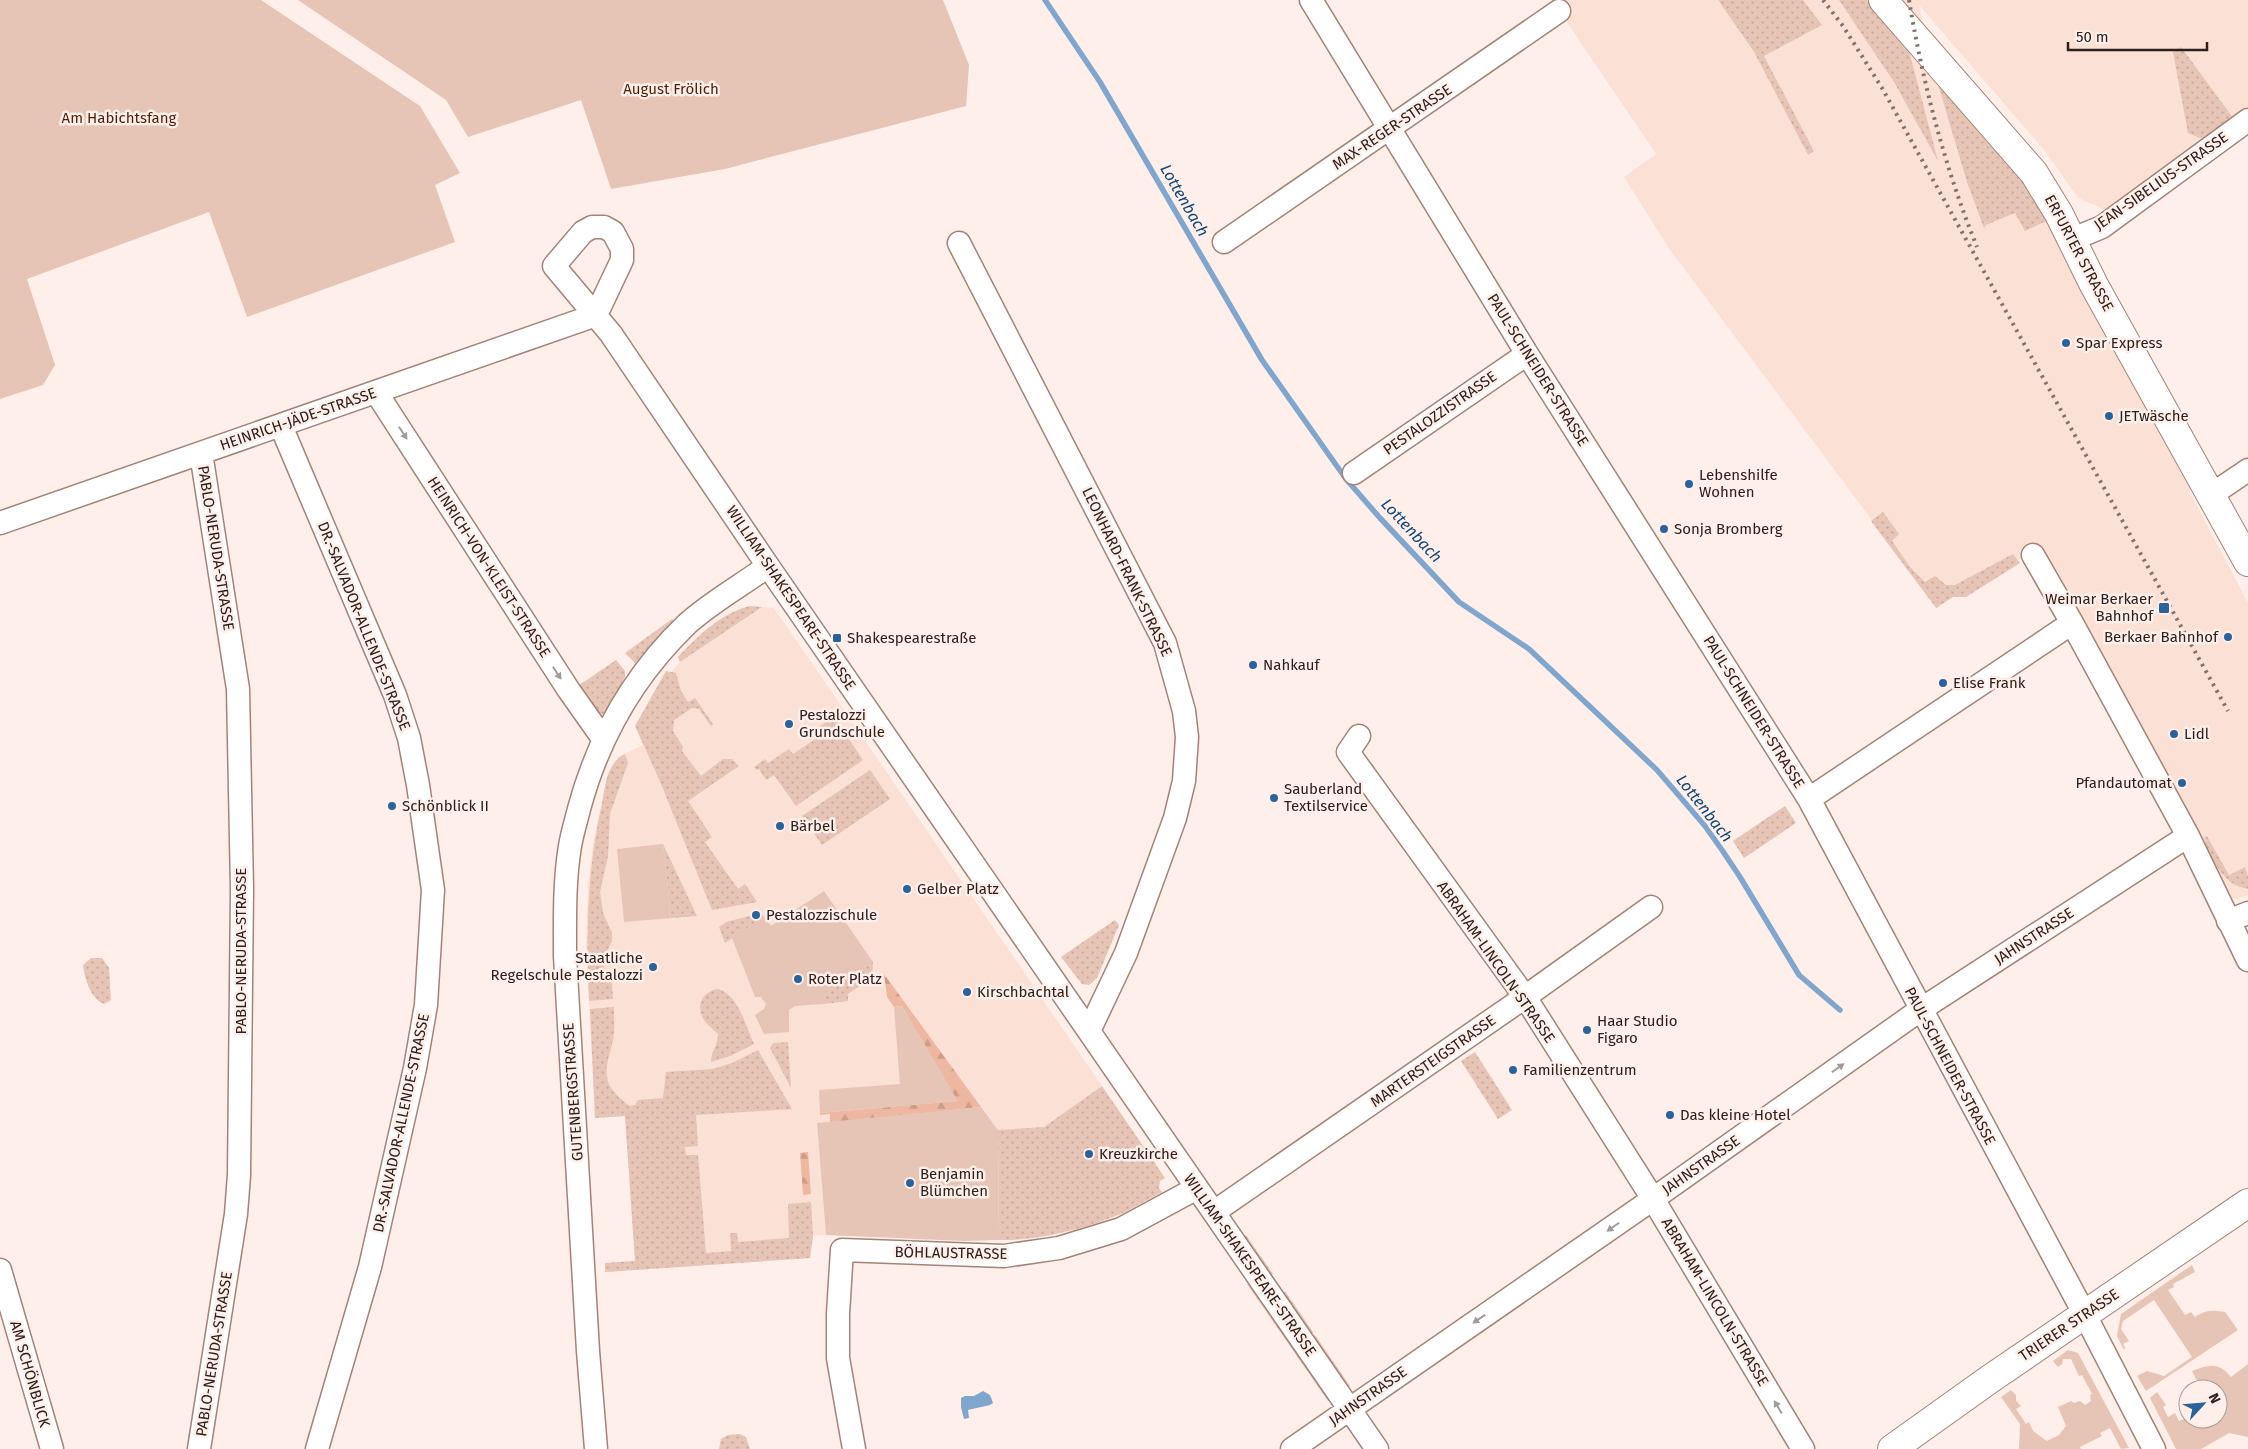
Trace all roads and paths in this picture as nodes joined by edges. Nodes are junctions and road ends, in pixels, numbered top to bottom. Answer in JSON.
{"nodes":[{"id":1,"x":1311,"y":0,"type":"edge"},
{"id":2,"x":1883,"y":0,"type":"edge"},
{"id":3,"x":1559,"y":11,"type":"dead end"},
{"id":4,"x":2248,"y":120,"type":"edge"},
{"id":5,"x":1391,"y":128,"type":"junction"},
{"id":6,"x":2072,"y":238,"type":"junction"},
{"id":7,"x":1224,"y":242,"type":"dead end"},
{"id":8,"x":959,"y":243,"type":"dead end"},
{"id":9,"x":596,"y":314,"type":"joint"},
{"id":10,"x":1527,"y":354,"type":"junction"},
{"id":11,"x":376,"y":392,"type":"junction"},
{"id":12,"x":281,"y":426,"type":"junction"},
{"id":13,"x":200,"y":453,"type":"junction"},
{"id":14,"x":2248,"y":470,"type":"edge"},
{"id":15,"x":1354,"y":473,"type":"dead end"},
{"id":16,"x":2211,"y":495,"type":"junction"},
{"id":17,"x":0,"y":523,"type":"edge"},
{"id":18,"x":2033,"y":556,"type":"dead end"},
{"id":19,"x":2248,"y":562,"type":"edge"},
{"id":20,"x":768,"y":566,"type":"junction"},
{"id":21,"x":2072,"y":622,"type":"junction"},
{"id":22,"x":1358,"y":736,"type":"dead end"},
{"id":23,"x":604,"y":740,"type":"junction"},
{"id":24,"x":1809,"y":800,"type":"junction"},
{"id":25,"x":2188,"y":836,"type":"junction"},
{"id":26,"x":1651,"y":907,"type":"dead end"},
{"id":27,"x":2238,"y":917,"type":"edge"},
{"id":28,"x":2248,"y":960,"type":"edge"},
{"id":29,"x":1525,"y":997,"type":"junction"},
{"id":30,"x":1920,"y":1010,"type":"junction"},
{"id":31,"x":1089,"y":1031,"type":"junction"},
{"id":32,"x":1197,"y":1188,"type":"junction"},
{"id":33,"x":1653,"y":1199,"type":"junction"},
{"id":34,"x":2248,"y":1203,"type":"edge"},
{"id":35,"x":1214,"y":1212,"type":"junction"},
{"id":36,"x":0,"y":1270,"type":"edge"},
{"id":37,"x":2085,"y":1315,"type":"junction"},
{"id":38,"x":1349,"y":1409,"type":"junction"},
{"id":39,"x":52,"y":1449,"type":"edge"},
{"id":40,"x":199,"y":1449,"type":"edge"},
{"id":41,"x":317,"y":1449,"type":"edge"},
{"id":42,"x":596,"y":1449,"type":"edge"},
{"id":43,"x":854,"y":1449,"type":"edge"},
{"id":44,"x":1292,"y":1449,"type":"edge"},
{"id":45,"x":1377,"y":1449,"type":"edge"},
{"id":46,"x":1803,"y":1449,"type":"edge"},
{"id":47,"x":1892,"y":1449,"type":"edge"},
{"id":48,"x":2154,"y":1449,"type":"edge"}],
"edges":[{"from":1,"to":5,"type":"street","name":"PAUL-SCHNEIDER-STRASSE"},
{"from":2,"to":6,"type":"street","name":"ERFURTER STRASSE"},
{"from":3,"to":5,"type":"street","name":"MAX-REGER-STRASSE"},
{"from":4,"to":6,"type":"street","name":"JEAN-SIBELIUS-STRASSE"},
{"from":5,"to":7,"type":"street","name":"MAX-REGER-STRASSE"},
{"from":5,"to":10,"type":"street","name":"PAUL-SCHNEIDER-STRASSE"},
{"from":6,"to":16,"type":"street","name":"ERFURTER STRASSE"},
{"from":8,"to":31,"type":"street","name":"LEONHARD-FRANK-STRASSE"},
{"from":9,"to":11,"type":"street","name":"HEINRICH-JÄDE-STRASSE"},
{"from":9,"to":20,"type":"street","name":"WILLIAM-SHAKESPEARE-STRASSE"},
{"from":10,"to":15,"type":"street","name":"PESTALOZZISTRASSE"},
{"from":10,"to":24,"type":"street","name":"PAUL-SCHNEIDER-STRASSE"},
{"from":11,"to":12,"type":"street","name":"HEINRICH-JÄDE-STRASSE"},
{"from":11,"to":23,"type":"street","name":"HEINRICH-VON-KLEIST-STRASSE","one_way":true},
{"from":12,"to":13,"type":"street","name":"HEINRICH-JÄDE-STRASSE"},
{"from":12,"to":41,"type":"street","name":"DR.-SALVADOR-ALLENDE-STRASSE"},
{"from":13,"to":17,"type":"street","name":"HEINRICH-JÄDE-STRASSE"},
{"from":13,"to":40,"type":"street","name":"PABLO-NERUDA-STRASSE"},
{"from":14,"to":16,"type":"street"},
{"from":16,"to":19,"type":"street","name":"ERFURTER STRASSE"},
{"from":18,"to":21,"type":"street"},
{"from":20,"to":23,"type":"street","name":"GUTENBERGSTRASSE"},
{"from":20,"to":31,"type":"street","name":"WILLIAM-SHAKESPEARE-STRASSE"},
{"from":21,"to":24,"type":"street"},
{"from":21,"to":25,"type":"street"},
{"from":22,"to":29,"type":"street","name":"ABRAHAM-LINCOLN-STRASSE"},
{"from":23,"to":42,"type":"street","name":"GUTENBERGSTRASSE"},
{"from":24,"to":30,"type":"street","name":"PAUL-SCHNEIDER-STRASSE"},
{"from":25,"to":27,"type":"street"},
{"from":25,"to":30,"type":"street","name":"JAHNSTRASSE"},
{"from":26,"to":29,"type":"street","name":"MARTERSTEIGSTRASSE"},
{"from":27,"to":28,"type":"street"},
{"from":29,"to":33,"type":"street","name":"ABRAHAM-LINCOLN-STRASSE"},
{"from":29,"to":35,"type":"street","name":"MARTERSTEIGSTRASSE"},
{"from":33,"to":30,"type":"street","name":"JAHNSTRASSE","one_way":true},
{"from":30,"to":37,"type":"street","name":"PAUL-SCHNEIDER-STRASSE"},
{"from":31,"to":32,"type":"street","name":"WILLIAM-SHAKESPEARE-STRASSE"},
{"from":32,"to":35,"type":"street","name":"WILLIAM-SHAKESPEARE-STRASSE"},
{"from":32,"to":43,"type":"street","name":"BÖHLAUSTRASSE"},
{"from":33,"to":38,"type":"street","name":"JAHNSTRASSE","one_way":true},
{"from":46,"to":33,"type":"street","name":"ABRAHAM-LINCOLN-STRASSE","one_way":true},
{"from":34,"to":37,"type":"street","name":"TRIERER STRASSE"},
{"from":35,"to":38,"type":"street","name":"WILLIAM-SHAKESPEARE-STRASSE"},
{"from":36,"to":39,"type":"street","name":"AM SCHÖNBLICK"},
{"from":37,"to":47,"type":"street","name":"TRIERER STRASSE"},
{"from":37,"to":48,"type":"street","name":"PAUL-SCHNEIDER-STRASSE"},
{"from":38,"to":44,"type":"street","name":"JAHNSTRASSE"},
{"from":38,"to":45,"type":"street","name":"WILLIAM-SHAKESPEARE-STRASSE"}]}
